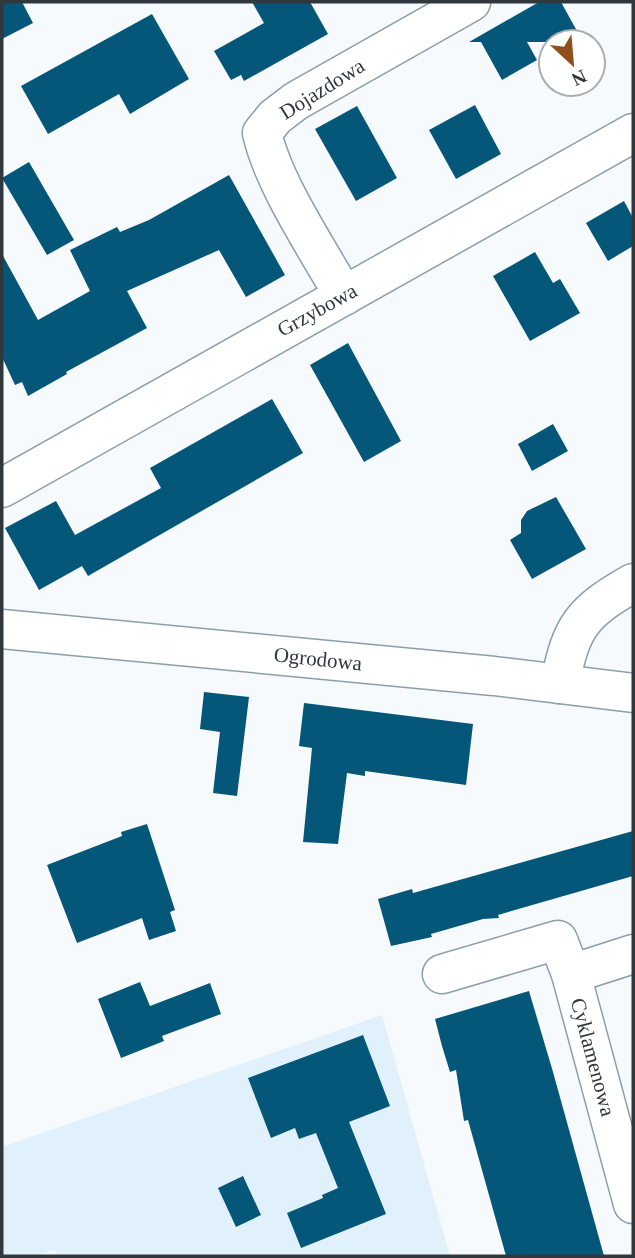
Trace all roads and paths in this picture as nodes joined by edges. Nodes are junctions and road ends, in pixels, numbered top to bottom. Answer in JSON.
{"nodes":[{"id":1,"x":471,"y":2,"type":"edge"},
{"id":2,"x":633,"y":133,"type":"edge"},
{"id":3,"x":344,"y":296,"type":"junction"},
{"id":4,"x":2,"y":488,"type":"edge"},
{"id":5,"x":633,"y":583,"type":"edge"},
{"id":6,"x":2,"y":629,"type":"edge"},
{"id":7,"x":560,"y":684,"type":"junction"},
{"id":8,"x":633,"y":693,"type":"edge"},
{"id":9,"x":633,"y":954,"type":"edge"},
{"id":10,"x":442,"y":974,"type":"dead end"},
{"id":11,"x":571,"y":974,"type":"junction"},
{"id":12,"x":633,"y":1203,"type":"edge"}],
"edges":[{"from":1,"to":3,"type":"street","name":"Dojazdowa"},
{"from":2,"to":3,"type":"street","name":"Grzybowa"},
{"from":3,"to":4,"type":"street","name":"Grzybowa"},
{"from":5,"to":7,"type":"street"},
{"from":6,"to":7,"type":"street","name":"Ogrodowa"},
{"from":7,"to":8,"type":"street","name":"Ogrodowa"},
{"from":9,"to":11,"type":"street","name":"Cyklamenowa"},
{"from":10,"to":11,"type":"street"},
{"from":11,"to":12,"type":"street","name":"Cyklamenowa"}]}
